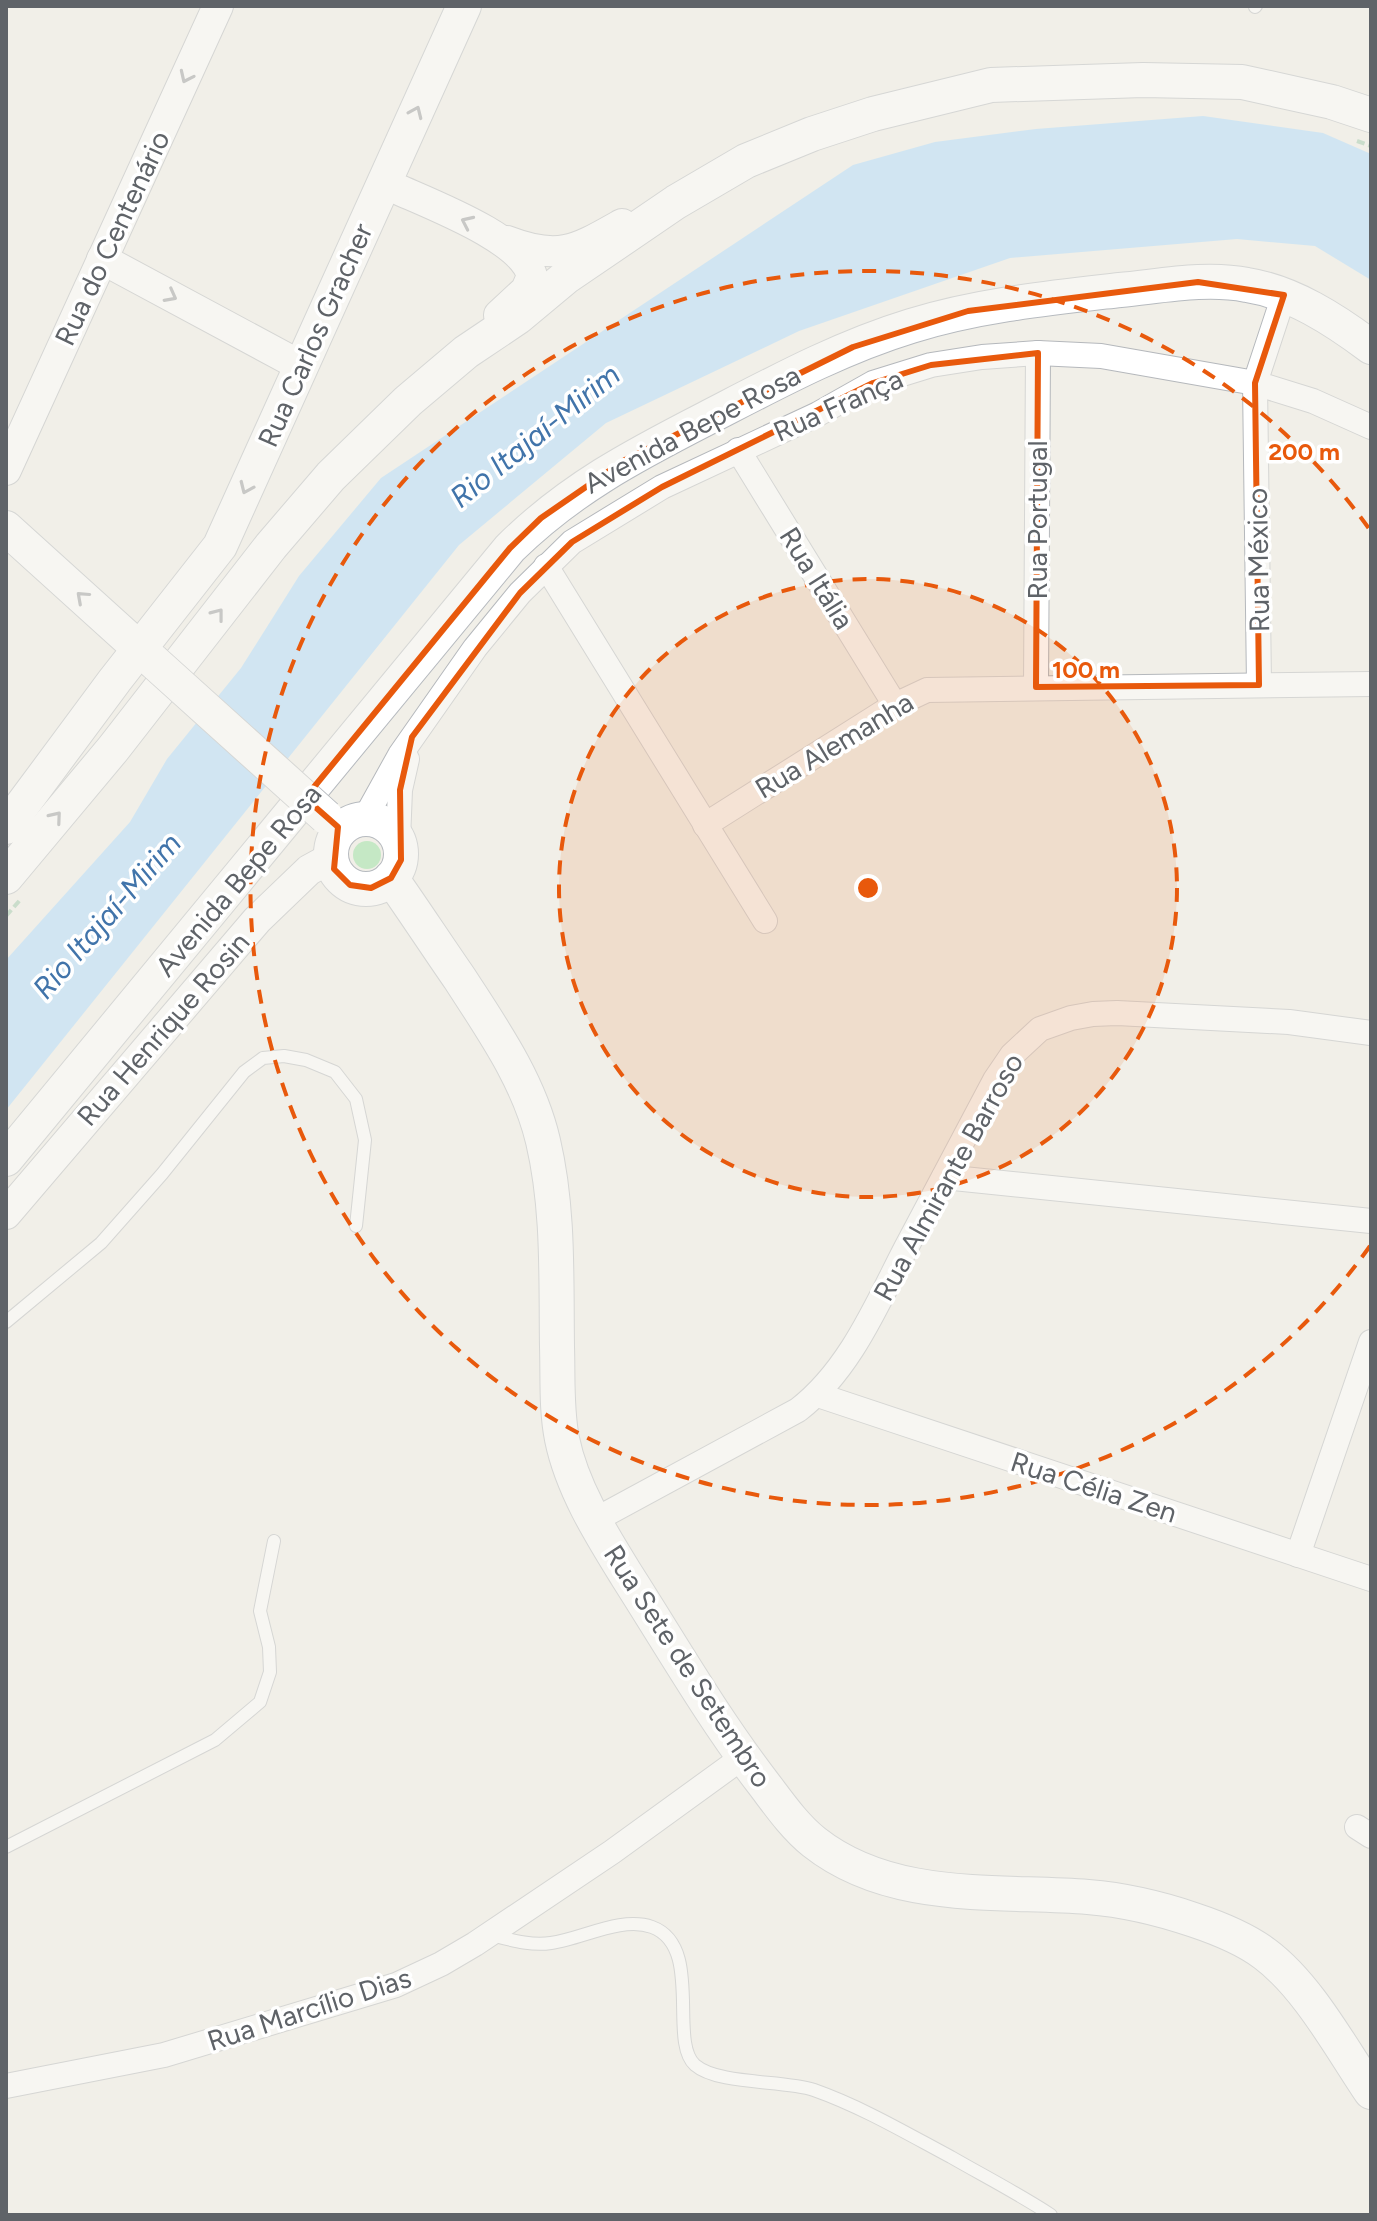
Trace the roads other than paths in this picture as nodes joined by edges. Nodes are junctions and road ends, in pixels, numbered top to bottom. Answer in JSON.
{"nodes":[{"id":1,"x":218,"y":6,"type":"edge"},
{"id":2,"x":464,"y":6,"type":"edge"},
{"id":3,"x":1358,"y":126,"type":"edge"},
{"id":4,"x":384,"y":183,"type":"junction"},
{"id":5,"x":676,"y":202,"type":"junction"},
{"id":6,"x":501,"y":239,"type":"junction"},
{"id":7,"x":102,"y":259,"type":"junction"},
{"id":8,"x":1284,"y":295,"type":"junction"},
{"id":9,"x":1371,"y":347,"type":"edge"},
{"id":10,"x":466,"y":352,"type":"junction"},
{"id":11,"x":1038,"y":353,"type":"junction"},
{"id":12,"x":301,"y":366,"type":"junction"},
{"id":13,"x":1255,"y":383,"type":"junction"},
{"id":14,"x":1371,"y":427,"type":"edge"},
{"id":15,"x":738,"y":450,"type":"junction"},
{"id":16,"x":6,"y":470,"type":"edge"},
{"id":17,"x":6,"y":528,"type":"edge"},
{"id":18,"x":546,"y":566,"type":"junction"},
{"id":19,"x":146,"y":655,"type":"junction"},
{"id":20,"x":1371,"y":684,"type":"edge"},
{"id":21,"x":1259,"y":685,"type":"junction"},
{"id":22,"x":1036,"y":687,"type":"junction"},
{"id":23,"x":895,"y":705,"type":"junction"},
{"id":24,"x":412,"y":737,"type":"junction"},
{"id":25,"x":705,"y":825,"type":"junction"},
{"id":26,"x":6,"y":827,"type":"edge"},
{"id":27,"x":341,"y":831,"type":"junction"},
{"id":28,"x":398,"y":839,"type":"junction"},
{"id":29,"x":391,"y":878,"type":"junction"},
{"id":30,"x":15,"y":886,"type":"edge"},
{"id":31,"x":765,"y":921,"type":"dead end"},
{"id":32,"x":1371,"y":1033,"type":"edge"},
{"id":33,"x":6,"y":1159,"type":"edge"},
{"id":34,"x":944,"y":1177,"type":"junction"},
{"id":35,"x":6,"y":1214,"type":"edge"},
{"id":36,"x":1371,"y":1221,"type":"edge"},
{"id":37,"x":356,"y":1226,"type":"dead end"},
{"id":38,"x":6,"y":1322,"type":"edge"},
{"id":39,"x":1371,"y":1342,"type":"edge"},
{"id":40,"x":818,"y":1395,"type":"junction"},
{"id":41,"x":595,"y":1520,"type":"junction"},
{"id":42,"x":274,"y":1541,"type":"dead end"},
{"id":43,"x":1298,"y":1555,"type":"junction"},
{"id":44,"x":1371,"y":1579,"type":"edge"},
{"id":45,"x":743,"y":1757,"type":"junction"},
{"id":46,"x":6,"y":1847,"type":"edge"},
{"id":47,"x":488,"y":1934,"type":"junction"},
{"id":48,"x":6,"y":2086,"type":"edge"},
{"id":49,"x":1371,"y":2092,"type":"edge"},
{"id":50,"x":1051,"y":2215,"type":"edge"}],
"edges":[{"from":1,"to":7,"type":"street","name":"Rua do Centenário","one_way":true},
{"from":4,"to":2,"type":"main road","name":"Rua Carlos Gracher","one_way":true},
{"from":3,"to":5,"type":"main road"},
{"from":6,"to":4,"type":"street","one_way":true},
{"from":4,"to":12,"type":"main road","name":"Rua Carlos Gracher"},
{"from":5,"to":6,"type":"street"},
{"from":5,"to":10,"type":"main road"},
{"from":6,"to":10,"type":"street"},
{"from":7,"to":12,"type":"street","one_way":true},
{"from":7,"to":16,"type":"street","name":"Rua do Centenário"},
{"from":8,"to":9,"type":"main road","name":"Avenida Bepe Rosa"},
{"from":8,"to":13,"type":"street","name":"Rua México"},
{"from":8,"to":33,"type":"main road","name":"Avenida Bepe Rosa"},
{"from":30,"to":10,"type":"main road","one_way":true},
{"from":11,"to":13,"type":"street","name":"Rua França"},
{"from":11,"to":15,"type":"street","name":"Rua França"},
{"from":11,"to":22,"type":"street","name":"Rua Portugal"},
{"from":12,"to":19,"type":"main road","name":"Rua Carlos Gracher","one_way":true},
{"from":13,"to":14,"type":"street","name":"Rua França"},
{"from":13,"to":21,"type":"street","name":"Rua México"},
{"from":15,"to":18,"type":"street","name":"Rua França"},
{"from":15,"to":23,"type":"street","name":"Rua Itália"},
{"from":19,"to":17,"type":"main road","one_way":true},
{"from":18,"to":24,"type":"street","name":"Rua França"},
{"from":18,"to":25,"type":"street"},
{"from":19,"to":26,"type":"main road","name":"Rua Carlos Gracher"},
{"from":19,"to":27,"type":"main road","bridge":true},
{"from":20,"to":21,"type":"street","name":"Rua Alemanha"},
{"from":21,"to":22,"type":"street","name":"Rua Alemanha"},
{"from":22,"to":23,"type":"street","name":"Rua Alemanha"},
{"from":23,"to":25,"type":"street","name":"Rua Alemanha"},
{"from":24,"to":27,"type":"street","name":"Rua França"},
{"from":24,"to":28,"type":"street","name":"Rua França"},
{"from":25,"to":31,"type":"street"},
{"from":27,"to":28,"type":"main road"},
{"from":27,"to":29,"type":"main road"},
{"from":27,"to":35,"type":"street","name":"Rua Henrique Rosin"},
{"from":28,"to":29,"type":"main road"},
{"from":29,"to":41,"type":"main road","name":"Rua Sete de Setembro"},
{"from":32,"to":34,"type":"street","name":"Rua Almirante Barroso"},
{"from":34,"to":36,"type":"street"},
{"from":34,"to":40,"type":"street","name":"Rua Almirante Barroso"},
{"from":37,"to":38,"type":"lane"},
{"from":39,"to":43,"type":"street"},
{"from":40,"to":41,"type":"street","name":"Rua Almirante Barroso"},
{"from":40,"to":43,"type":"street","name":"Rua Célia Zen"},
{"from":41,"to":45,"type":"main road","name":"Rua Sete de Setembro"},
{"from":42,"to":46,"type":"lane"},
{"from":43,"to":44,"type":"street","name":"Rua Célia Zen"},
{"from":45,"to":47,"type":"street","name":"Rua Marcílio Dias"},
{"from":45,"to":49,"type":"main road","name":"Rua Sete de Setembro"},
{"from":47,"to":48,"type":"street","name":"Rua Marcílio Dias"},
{"from":47,"to":50,"type":"lane"}]}
